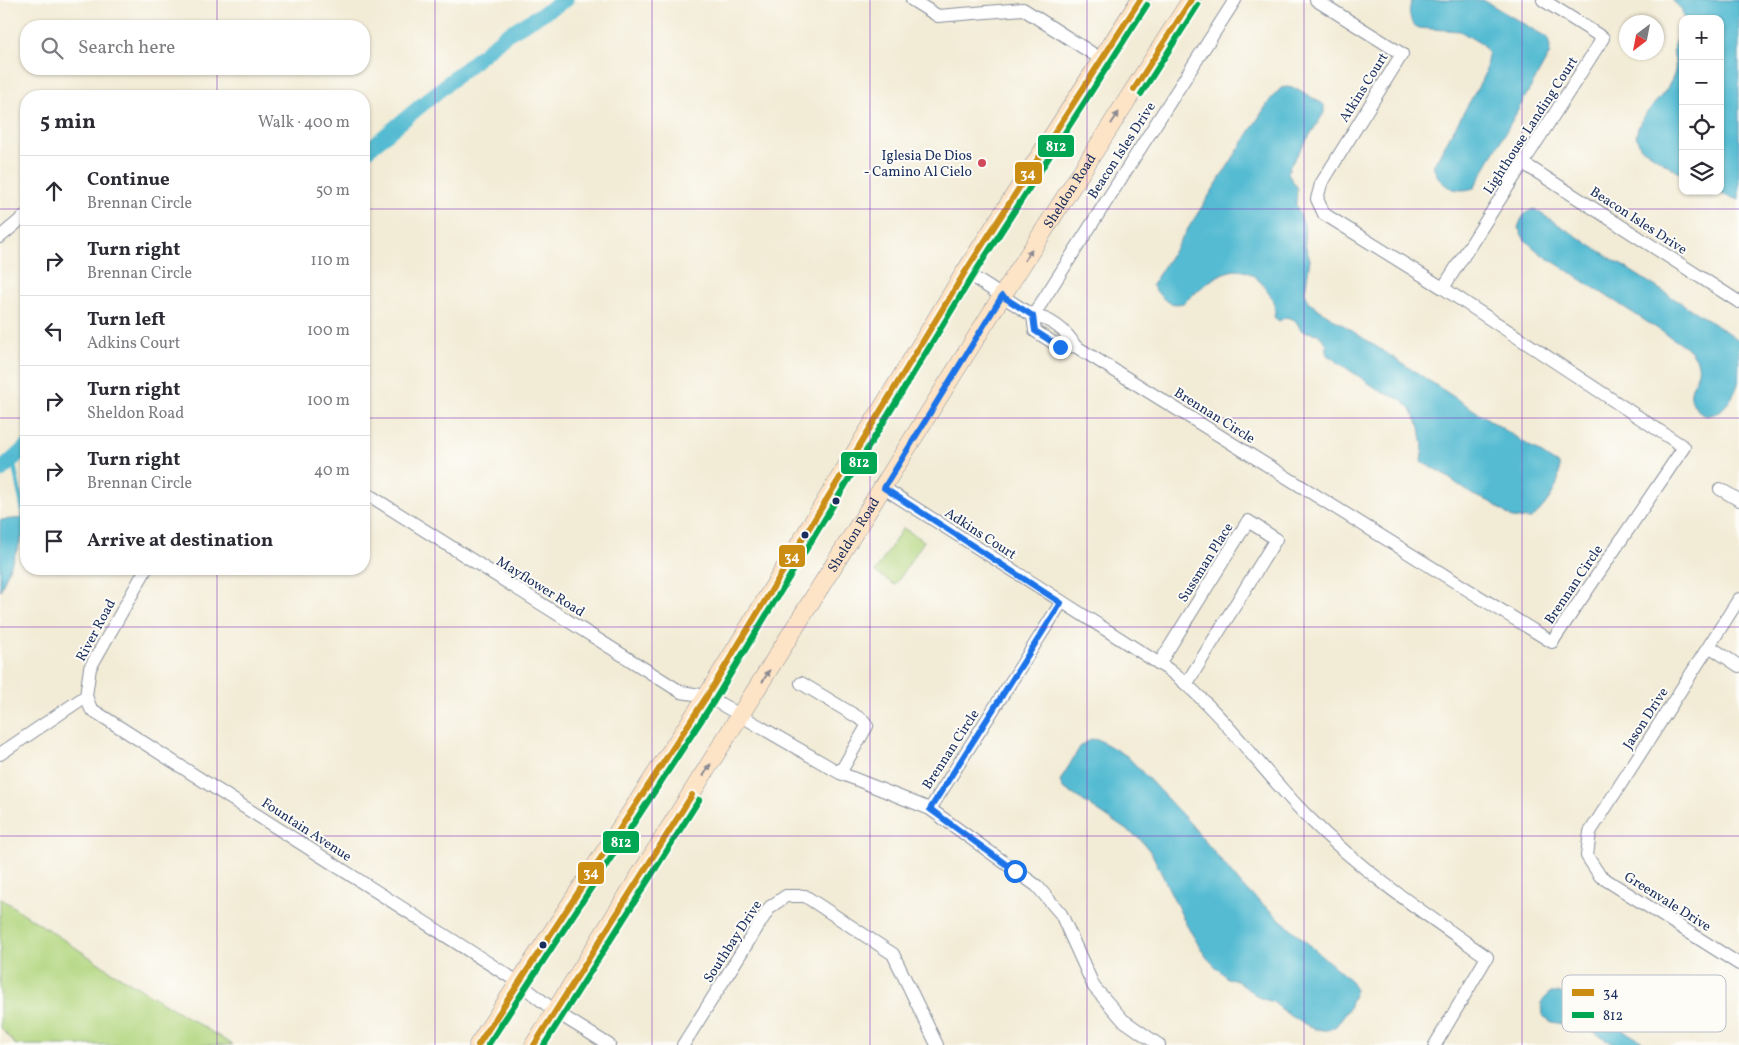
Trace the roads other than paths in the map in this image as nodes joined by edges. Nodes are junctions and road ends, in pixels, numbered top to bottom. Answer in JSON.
{"nodes":[{"id":1,"x":912,"y":0,"type":"edge"},
{"id":2,"x":1140,"y":0,"type":"edge"},
{"id":3,"x":1191,"y":0,"type":"edge"},
{"id":4,"x":1235,"y":0,"type":"edge"},
{"id":5,"x":1316,"y":0,"type":"edge"},
{"id":6,"x":1543,"y":0,"type":"edge"},
{"id":7,"x":1101,"y":59,"type":"junction"},
{"id":8,"x":1523,"y":163,"type":"junction"},
{"id":9,"x":1317,"y":199,"type":"joint"},
{"id":10,"x":20,"y":220,"type":"edge"},
{"id":11,"x":0,"y":237,"type":"edge"},
{"id":12,"x":965,"y":272,"type":"junction"},
{"id":13,"x":1443,"y":288,"type":"junction"},
{"id":14,"x":1002,"y":296,"type":"junction"},
{"id":15,"x":1739,"y":302,"type":"edge"},
{"id":16,"x":1033,"y":316,"type":"junction"},
{"id":17,"x":884,"y":488,"type":"junction"},
{"id":18,"x":1720,"y":489,"type":"dead end"},
{"id":19,"x":370,"y":496,"type":"edge"},
{"id":20,"x":1739,"y":500,"type":"edge"},
{"id":21,"x":143,"y":575,"type":"edge"},
{"id":22,"x":1739,"y":599,"type":"edge"},
{"id":23,"x":1061,"y":603,"type":"junction"},
{"id":24,"x":1709,"y":646,"type":"junction"},
{"id":25,"x":1159,"y":664,"type":"junction"},
{"id":26,"x":1739,"y":666,"type":"edge"},
{"id":27,"x":801,"y":683,"type":"dead end"},
{"id":28,"x":1187,"y":683,"type":"junction"},
{"id":29,"x":86,"y":696,"type":"junction"},
{"id":30,"x":707,"y":696,"type":"junction"},
{"id":31,"x":740,"y":717,"type":"junction"},
{"id":32,"x":0,"y":754,"type":"edge"},
{"id":33,"x":840,"y":773,"type":"junction"},
{"id":34,"x":930,"y":809,"type":"junction"},
{"id":35,"x":1587,"y":856,"type":"joint"},
{"id":36,"x":1739,"y":964,"type":"edge"},
{"id":37,"x":518,"y":982,"type":"junction"},
{"id":38,"x":556,"y":1012,"type":"junction"},
{"id":39,"x":478,"y":1045,"type":"edge"},
{"id":40,"x":534,"y":1045,"type":"edge"},
{"id":41,"x":609,"y":1045,"type":"edge"},
{"id":42,"x":683,"y":1045,"type":"edge"},
{"id":43,"x":937,"y":1045,"type":"edge"},
{"id":44,"x":1160,"y":1045,"type":"edge"},
{"id":45,"x":1435,"y":1045,"type":"edge"}],
"edges":[{"from":1,"to":7,"type":"street"},
{"from":2,"to":7,"type":"main road"},
{"from":14,"to":3,"type":"main road","name":"Sheldon Road","one_way":true},
{"from":4,"to":16,"type":"street","name":"Beacon Isles Drive"},
{"from":5,"to":9,"type":"street","name":"Atkins Court"},
{"from":6,"to":8,"type":"street","name":"Lighthouse Landing Court"},
{"from":7,"to":12,"type":"main road"},
{"from":8,"to":13,"type":"street","name":"Lighthouse Landing Court"},
{"from":8,"to":15,"type":"street","name":"Beacon Isles Drive"},
{"from":9,"to":13,"type":"street","name":"Brennan Circle"},
{"from":10,"to":11,"type":"street"},
{"from":12,"to":14,"type":"street"},
{"from":12,"to":30,"type":"main road"},
{"from":13,"to":16,"type":"street","name":"Brennan Circle"},
{"from":14,"to":16,"type":"street"},
{"from":14,"to":17,"type":"main road","name":"Sheldon Road"},
{"from":17,"to":23,"type":"street","name":"Adkins Court"},
{"from":31,"to":17,"type":"main road","name":"Sheldon Road","one_way":true},
{"from":18,"to":20,"type":"street"},
{"from":19,"to":30,"type":"street","name":"Mayflower Road"},
{"from":21,"to":29,"type":"street","name":"River Road"},
{"from":22,"to":24,"type":"street","name":"Jason Drive"},
{"from":23,"to":25,"type":"street"},
{"from":23,"to":34,"type":"street","name":"Brennan Circle"},
{"from":24,"to":26,"type":"street"},
{"from":24,"to":35,"type":"street","name":"Jason Drive"},
{"from":25,"to":28,"type":"street"},
{"from":25,"to":28,"type":"street","name":"Sussman Place"},
{"from":27,"to":33,"type":"street"},
{"from":28,"to":45,"type":"street"},
{"from":29,"to":32,"type":"street"},
{"from":29,"to":37,"type":"street","name":"Fountain Avenue"},
{"from":30,"to":31,"type":"street","name":"Brennan Circle"},
{"from":30,"to":37,"type":"main road"},
{"from":31,"to":33,"type":"street","name":"Brennan Circle"},
{"from":38,"to":31,"type":"main road","name":"Sheldon Road","one_way":true},
{"from":33,"to":34,"type":"street","name":"Brennan Circle"},
{"from":34,"to":44,"type":"street","name":"Brennan Circle"},
{"from":35,"to":36,"type":"street","name":"Greenvale Drive"},
{"from":37,"to":38,"type":"street","name":"Fountain Avenue"},
{"from":37,"to":39,"type":"main road"},
{"from":38,"to":40,"type":"main road","name":"Sheldon Road"},
{"from":38,"to":41,"type":"street","name":"Fountain Avenue"},
{"from":42,"to":43,"type":"street","name":"Southbay Drive"}]}
